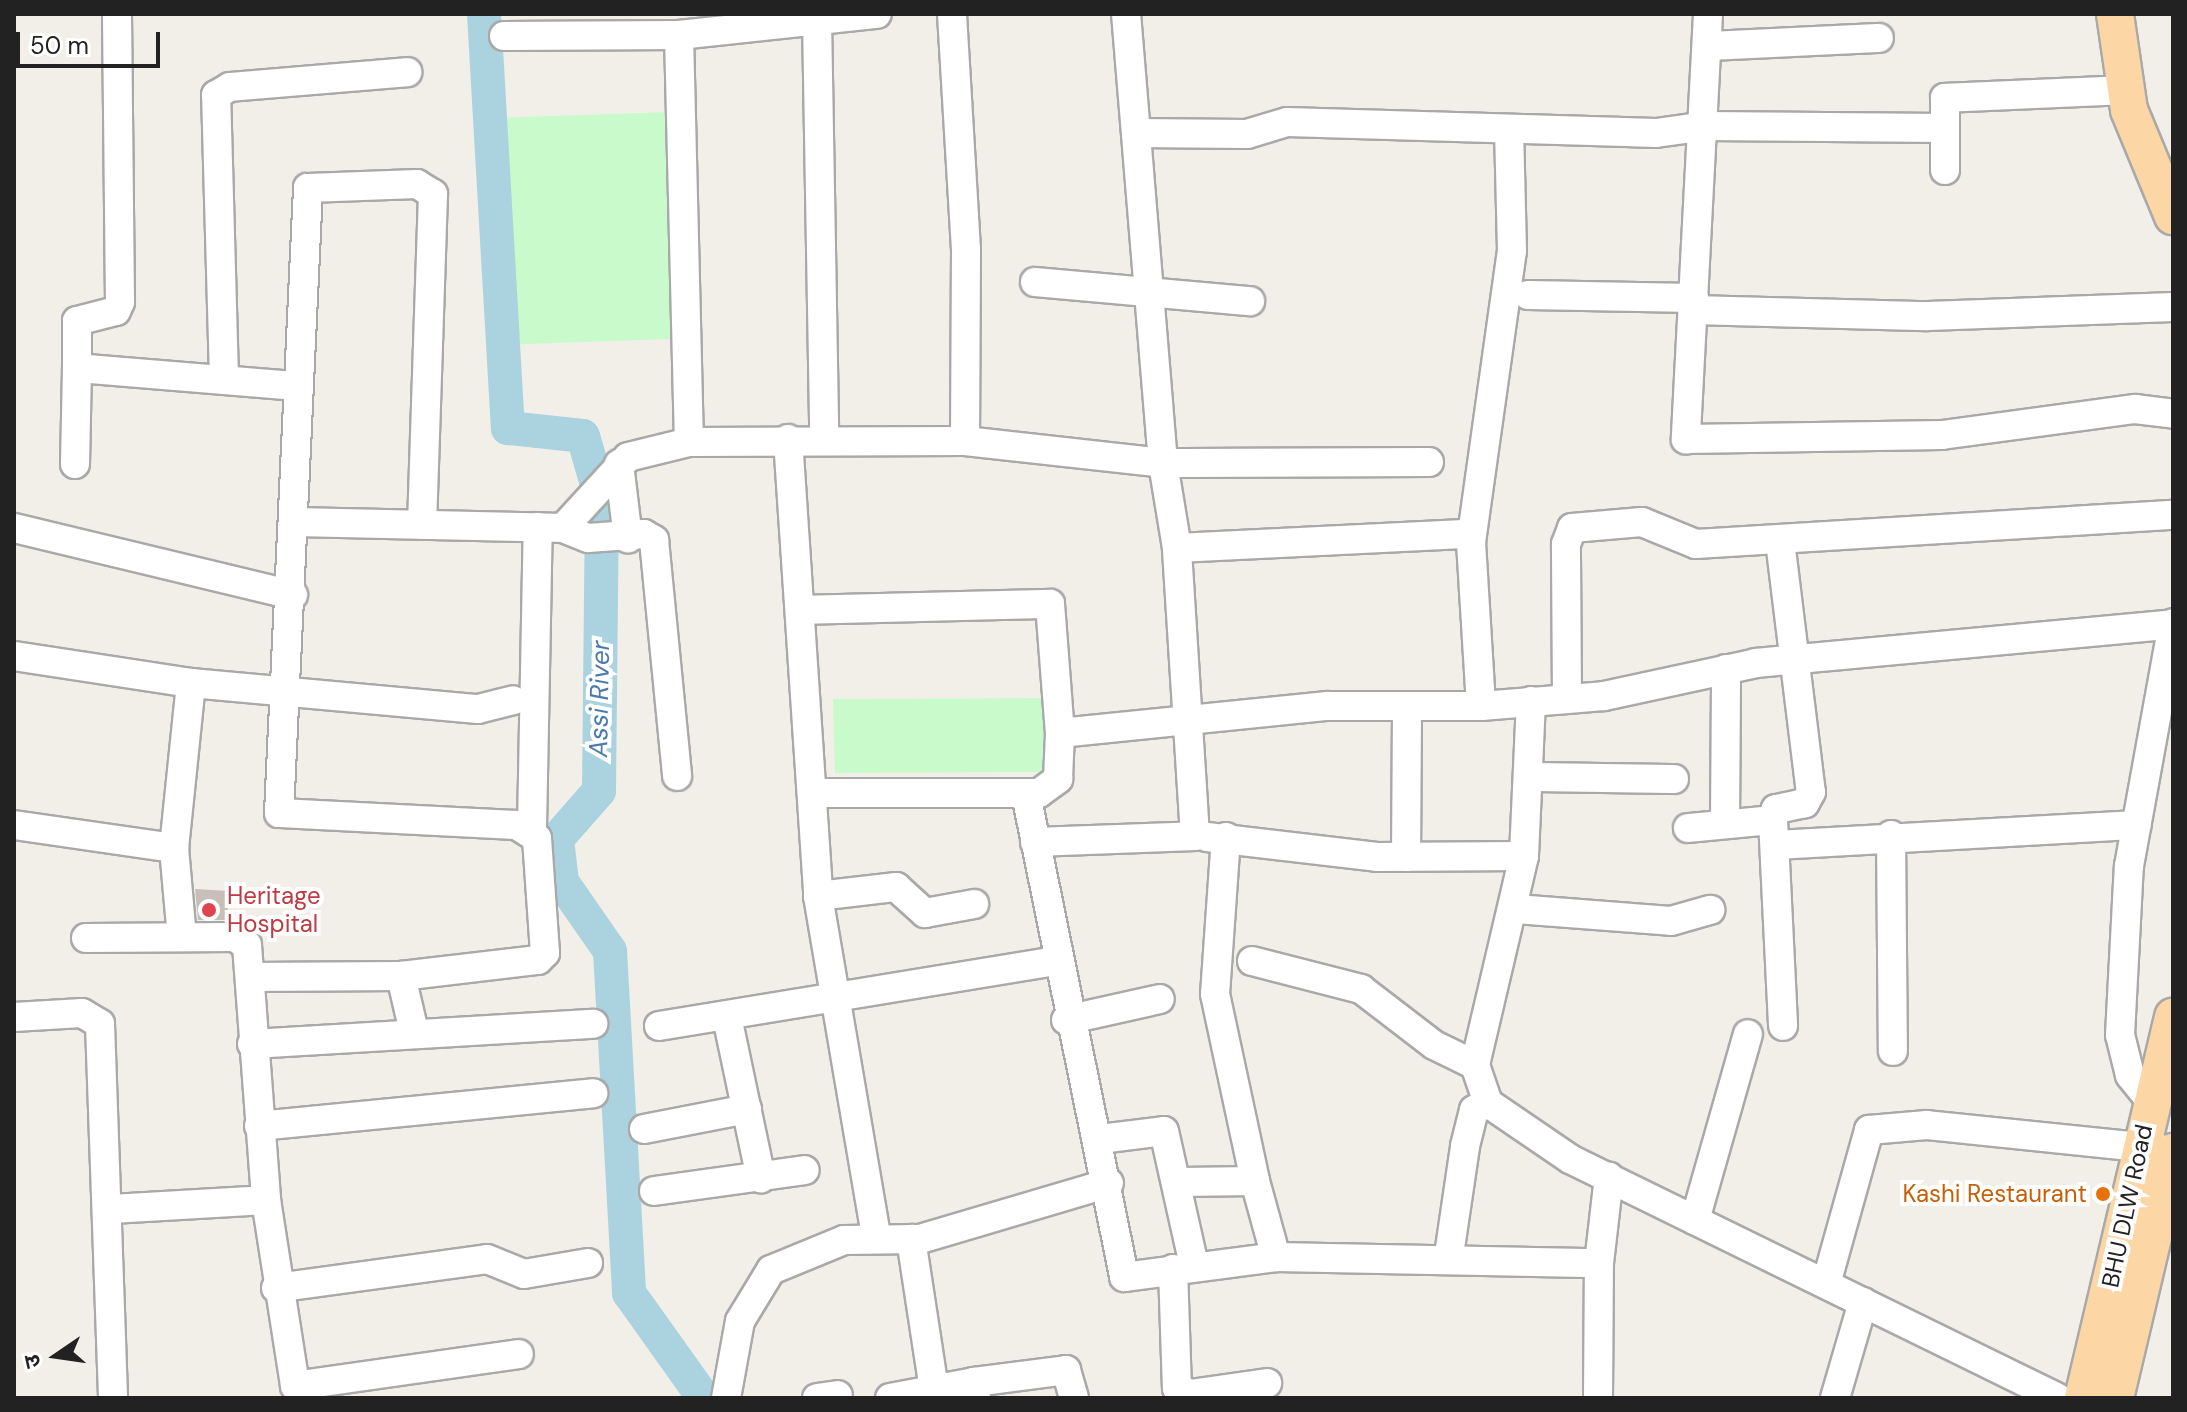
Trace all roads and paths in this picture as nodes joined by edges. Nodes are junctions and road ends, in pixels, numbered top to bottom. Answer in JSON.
{"nodes":[{"id":1,"x":117,"y":14,"type":"edge"},
{"id":2,"x":877,"y":14,"type":"edge"},
{"id":3,"x":952,"y":14,"type":"edge"},
{"id":4,"x":1126,"y":14,"type":"edge"},
{"id":5,"x":1708,"y":14,"type":"edge"},
{"id":6,"x":2115,"y":14,"type":"edge"},
{"id":7,"x":2136,"y":14,"type":"edge"},
{"id":8,"x":817,"y":19,"type":"junction"},
{"id":9,"x":765,"y":20,"type":"edge"},
{"id":10,"x":622,"y":24,"type":"edge"},
{"id":11,"x":679,"y":35,"type":"junction"},
{"id":12,"x":504,"y":36,"type":"dead end"},
{"id":13,"x":1879,"y":38,"type":"dead end"},
{"id":14,"x":1708,"y":46,"type":"junction"},
{"id":15,"x":407,"y":72,"type":"dead end"},
{"id":16,"x":2125,"y":90,"type":"junction"},
{"id":17,"x":1706,"y":126,"type":"junction"},
{"id":18,"x":1945,"y":128,"type":"junction"},
{"id":19,"x":1509,"y":130,"type":"junction"},
{"id":20,"x":1136,"y":133,"type":"junction"},
{"id":21,"x":2173,"y":157,"type":"edge"},
{"id":22,"x":1945,"y":170,"type":"dead end"},
{"id":23,"x":2173,"y":216,"type":"edge"},
{"id":24,"x":1035,"y":282,"type":"dead end"},
{"id":25,"x":1151,"y":290,"type":"junction"},
{"id":26,"x":1528,"y":295,"type":"dead end"},
{"id":27,"x":1250,"y":301,"type":"dead end"},
{"id":28,"x":1693,"y":304,"type":"junction"},
{"id":29,"x":2173,"y":307,"type":"edge"},
{"id":30,"x":77,"y":368,"type":"junction"},
{"id":31,"x":224,"y":378,"type":"junction"},
{"id":32,"x":295,"y":386,"type":"junction"},
{"id":33,"x":2173,"y":414,"type":"edge"},
{"id":34,"x":788,"y":439,"type":"junction"},
{"id":35,"x":824,"y":439,"type":"junction"},
{"id":36,"x":965,"y":441,"type":"junction"},
{"id":37,"x":689,"y":442,"type":"junction"},
{"id":38,"x":1429,"y":462,"type":"dead end"},
{"id":39,"x":1163,"y":463,"type":"junction"},
{"id":40,"x":75,"y":464,"type":"dead end"},
{"id":41,"x":613,"y":469,"type":"junction"},
{"id":42,"x":2173,"y":515,"type":"edge"},
{"id":43,"x":298,"y":522,"type":"junction"},
{"id":44,"x":422,"y":525,"type":"junction"},
{"id":45,"x":567,"y":526,"type":"junction"},
{"id":46,"x":14,"y":528,"type":"edge"},
{"id":47,"x":622,"y":539,"type":"junction"},
{"id":48,"x":1780,"y":541,"type":"junction"},
{"id":49,"x":1471,"y":542,"type":"junction"},
{"id":50,"x":1177,"y":548,"type":"junction"},
{"id":51,"x":293,"y":595,"type":"junction"},
{"id":52,"x":801,"y":610,"type":"junction"},
{"id":53,"x":2173,"y":624,"type":"edge"},
{"id":54,"x":14,"y":656,"type":"edge"},
{"id":55,"x":1798,"y":661,"type":"junction"},
{"id":56,"x":1726,"y":669,"type":"junction"},
{"id":57,"x":191,"y":683,"type":"junction"},
{"id":58,"x":286,"y":691,"type":"junction"},
{"id":59,"x":1567,"y":698,"type":"junction"},
{"id":60,"x":513,"y":700,"type":"dead end"},
{"id":61,"x":1531,"y":701,"type":"junction"},
{"id":62,"x":1407,"y":706,"type":"junction"},
{"id":63,"x":1481,"y":706,"type":"junction"},
{"id":64,"x":1186,"y":725,"type":"junction"},
{"id":65,"x":1060,"y":733,"type":"junction"},
{"id":66,"x":677,"y":776,"type":"dead end"},
{"id":67,"x":1531,"y":777,"type":"junction"},
{"id":68,"x":1674,"y":779,"type":"dead end"},
{"id":69,"x":812,"y":793,"type":"junction"},
{"id":70,"x":1026,"y":794,"type":"junction"},
{"id":71,"x":1725,"y":824,"type":"junction"},
{"id":72,"x":14,"y":825,"type":"edge"},
{"id":73,"x":2136,"y":825,"type":"junction"},
{"id":74,"x":532,"y":828,"type":"junction"},
{"id":75,"x":1688,"y":828,"type":"dead end"},
{"id":76,"x":1775,"y":832,"type":"junction"},
{"id":77,"x":1891,"y":835,"type":"junction"},
{"id":78,"x":1195,"y":836,"type":"junction"},
{"id":79,"x":1226,"y":837,"type":"junction"},
{"id":80,"x":1035,"y":842,"type":"junction"},
{"id":81,"x":174,"y":848,"type":"junction"},
{"id":82,"x":1524,"y":856,"type":"junction"},
{"id":83,"x":1406,"y":857,"type":"junction"},
{"id":84,"x":818,"y":896,"type":"junction"},
{"id":85,"x":974,"y":904,"type":"dead end"},
{"id":86,"x":1516,"y":909,"type":"junction"},
{"id":87,"x":1710,"y":910,"type":"dead end"},
{"id":88,"x":182,"y":937,"type":"junction"},
{"id":89,"x":86,"y":938,"type":"dead end"},
{"id":90,"x":1056,"y":961,"type":"junction"},
{"id":91,"x":1252,"y":961,"type":"dead end"},
{"id":92,"x":401,"y":976,"type":"junction"},
{"id":93,"x":250,"y":977,"type":"junction"},
{"id":94,"x":835,"y":997,"type":"junction"},
{"id":95,"x":1160,"y":999,"type":"dead end"},
{"id":96,"x":2173,"y":1016,"type":"edge"},
{"id":97,"x":14,"y":1017,"type":"edge"},
{"id":98,"x":727,"y":1017,"type":"junction"},
{"id":99,"x":1066,"y":1020,"type":"junction"},
{"id":100,"x":593,"y":1024,"type":"dead end"},
{"id":101,"x":659,"y":1026,"type":"dead end"},
{"id":102,"x":1783,"y":1026,"type":"dead end"},
{"id":103,"x":414,"y":1032,"type":"junction"},
{"id":104,"x":1748,"y":1034,"type":"dead end"},
{"id":105,"x":252,"y":1044,"type":"junction"},
{"id":106,"x":1893,"y":1051,"type":"dead end"},
{"id":107,"x":1475,"y":1065,"type":"junction"},
{"id":108,"x":593,"y":1093,"type":"dead end"},
{"id":109,"x":2150,"y":1100,"type":"junction"},
{"id":110,"x":1488,"y":1103,"type":"junction"},
{"id":111,"x":747,"y":1109,"type":"junction"},
{"id":112,"x":259,"y":1126,"type":"junction"},
{"id":113,"x":644,"y":1129,"type":"dead end"},
{"id":114,"x":1100,"y":1139,"type":"junction"},
{"id":115,"x":2161,"y":1149,"type":"edge"},
{"id":116,"x":805,"y":1170,"type":"dead end"},
{"id":117,"x":1609,"y":1177,"type":"junction"},
{"id":118,"x":761,"y":1178,"type":"junction"},
{"id":119,"x":1255,"y":1181,"type":"junction"},
{"id":120,"x":1181,"y":1182,"type":"junction"},
{"id":121,"x":1109,"y":1183,"type":"junction"},
{"id":122,"x":654,"y":1191,"type":"dead end"},
{"id":123,"x":266,"y":1200,"type":"junction"},
{"id":124,"x":112,"y":1209,"type":"junction"},
{"id":125,"x":1695,"y":1220,"type":"junction"},
{"id":126,"x":876,"y":1236,"type":"junction"},
{"id":127,"x":911,"y":1239,"type":"junction"},
{"id":128,"x":1449,"y":1255,"type":"junction"},
{"id":129,"x":1276,"y":1257,"type":"junction"},
{"id":130,"x":588,"y":1263,"type":"dead end"},
{"id":131,"x":1599,"y":1263,"type":"junction"},
{"id":132,"x":1184,"y":1267,"type":"junction"},
{"id":133,"x":1826,"y":1284,"type":"junction"},
{"id":134,"x":276,"y":1288,"type":"junction"},
{"id":135,"x":1863,"y":1302,"type":"junction"},
{"id":136,"x":519,"y":1354,"type":"dead end"},
{"id":137,"x":1267,"y":1383,"type":"dead end"},
{"id":138,"x":934,"y":1390,"type":"junction"},
{"id":139,"x":975,"y":1390,"type":"edge"},
{"id":140,"x":727,"y":1397,"type":"edge"},
{"id":141,"x":113,"y":1398,"type":"edge"},
{"id":142,"x":890,"y":1398,"type":"edge"},
{"id":143,"x":1074,"y":1398,"type":"edge"},
{"id":144,"x":1598,"y":1398,"type":"edge"},
{"id":145,"x":1835,"y":1398,"type":"edge"},
{"id":146,"x":2058,"y":1398,"type":"edge"},
{"id":147,"x":2083,"y":1398,"type":"edge"},
{"id":148,"x":2115,"y":1398,"type":"edge"}],
"edges":[{"from":1,"to":30,"type":"street"},
{"from":2,"to":8,"type":"street"},
{"from":3,"to":36,"type":"street"},
{"from":4,"to":20,"type":"street"},
{"from":5,"to":14,"type":"street"},
{"from":6,"to":16,"type":"main road"},
{"from":7,"to":21,"type":"main road"},
{"from":8,"to":9,"type":"street"},
{"from":8,"to":35,"type":"street"},
{"from":9,"to":11,"type":"street"},
{"from":10,"to":11,"type":"street"},
{"from":10,"to":12,"type":"street"},
{"from":11,"to":37,"type":"street"},
{"from":13,"to":14,"type":"street"},
{"from":14,"to":17,"type":"street"},
{"from":15,"to":31,"type":"street"},
{"from":16,"to":18,"type":"street"},
{"from":16,"to":23,"type":"main road"},
{"from":17,"to":18,"type":"street"},
{"from":17,"to":19,"type":"street"},
{"from":17,"to":28,"type":"street"},
{"from":18,"to":22,"type":"street"},
{"from":19,"to":20,"type":"street"},
{"from":19,"to":49,"type":"street"},
{"from":20,"to":25,"type":"street"},
{"from":24,"to":25,"type":"street"},
{"from":25,"to":27,"type":"street"},
{"from":25,"to":39,"type":"street"},
{"from":26,"to":28,"type":"street"},
{"from":28,"to":29,"type":"street"},
{"from":28,"to":33,"type":"street"},
{"from":30,"to":31,"type":"street"},
{"from":30,"to":40,"type":"street"},
{"from":31,"to":32,"type":"street"},
{"from":32,"to":43,"type":"street"},
{"from":32,"to":44,"type":"street"},
{"from":34,"to":35,"type":"street"},
{"from":34,"to":37,"type":"street"},
{"from":34,"to":52,"type":"street"},
{"from":35,"to":36,"type":"street"},
{"from":36,"to":39,"type":"street"},
{"from":37,"to":41,"type":"street"},
{"from":38,"to":39,"type":"street"},
{"from":39,"to":50,"type":"street"},
{"from":41,"to":45,"type":"street"},
{"from":41,"to":47,"type":"street"},
{"from":42,"to":48,"type":"street"},
{"from":43,"to":44,"type":"street"},
{"from":43,"to":51,"type":"street"},
{"from":44,"to":45,"type":"street"},
{"from":45,"to":47,"type":"street"},
{"from":45,"to":74,"type":"street"},
{"from":46,"to":51,"type":"street"},
{"from":47,"to":66,"type":"street"},
{"from":48,"to":55,"type":"street"},
{"from":48,"to":59,"type":"street"},
{"from":49,"to":50,"type":"street"},
{"from":49,"to":63,"type":"street"},
{"from":50,"to":64,"type":"street"},
{"from":51,"to":58,"type":"street"},
{"from":52,"to":65,"type":"street"},
{"from":52,"to":69,"type":"street"},
{"from":53,"to":55,"type":"street"},
{"from":53,"to":73,"type":"street"},
{"from":54,"to":57,"type":"street"},
{"from":55,"to":56,"type":"street"},
{"from":55,"to":76,"type":"street"},
{"from":56,"to":59,"type":"street"},
{"from":56,"to":71,"type":"street"},
{"from":57,"to":58,"type":"street"},
{"from":57,"to":81,"type":"street"},
{"from":58,"to":60,"type":"street"},
{"from":58,"to":74,"type":"street"},
{"from":59,"to":61,"type":"street"},
{"from":61,"to":63,"type":"street"},
{"from":61,"to":67,"type":"street"},
{"from":62,"to":63,"type":"street"},
{"from":62,"to":64,"type":"street"},
{"from":62,"to":83,"type":"street"},
{"from":64,"to":65,"type":"street"},
{"from":64,"to":78,"type":"street"},
{"from":65,"to":70,"type":"street"},
{"from":67,"to":68,"type":"street"},
{"from":67,"to":82,"type":"street"},
{"from":69,"to":70,"type":"street"},
{"from":69,"to":84,"type":"street"},
{"from":70,"to":80,"type":"street"},
{"from":71,"to":75,"type":"street"},
{"from":71,"to":76,"type":"street"},
{"from":72,"to":81,"type":"street"},
{"from":73,"to":77,"type":"street"},
{"from":73,"to":109,"type":"street"},
{"from":74,"to":92,"type":"street"},
{"from":76,"to":77,"type":"street"},
{"from":76,"to":102,"type":"street"},
{"from":77,"to":106,"type":"street"},
{"from":78,"to":79,"type":"street"},
{"from":78,"to":80,"type":"street"},
{"from":79,"to":83,"type":"street"},
{"from":79,"to":119,"type":"street"},
{"from":80,"to":90,"type":"street"},
{"from":81,"to":88,"type":"street"},
{"from":82,"to":83,"type":"street"},
{"from":82,"to":86,"type":"street"},
{"from":84,"to":85,"type":"street"},
{"from":84,"to":94,"type":"street"},
{"from":86,"to":87,"type":"street"},
{"from":86,"to":107,"type":"street"},
{"from":88,"to":89,"type":"street"},
{"from":88,"to":93,"type":"street"},
{"from":90,"to":94,"type":"street"},
{"from":90,"to":99,"type":"street"},
{"from":91,"to":107,"type":"street"},
{"from":92,"to":93,"type":"street"},
{"from":92,"to":103,"type":"street"},
{"from":93,"to":105,"type":"street"},
{"from":94,"to":98,"type":"street"},
{"from":94,"to":126,"type":"street"},
{"from":95,"to":99,"type":"street"},
{"from":96,"to":109,"type":"main road","name":"BHU DLW Road"},
{"from":97,"to":124,"type":"street"},
{"from":98,"to":101,"type":"street"},
{"from":98,"to":111,"type":"street"},
{"from":99,"to":114,"type":"street"},
{"from":100,"to":103,"type":"street"},
{"from":103,"to":105,"type":"street"},
{"from":104,"to":125,"type":"street"},
{"from":105,"to":112,"type":"street"},
{"from":107,"to":110,"type":"street"},
{"from":108,"to":112,"type":"street"},
{"from":109,"to":115,"type":"main road","name":"BHU DLW Road"},
{"from":110,"to":117,"type":"street"},
{"from":110,"to":128,"type":"street"},
{"from":111,"to":113,"type":"street"},
{"from":111,"to":118,"type":"street"},
{"from":112,"to":123,"type":"street"},
{"from":114,"to":120,"type":"street"},
{"from":114,"to":121,"type":"street"},
{"from":115,"to":133,"type":"street"},
{"from":115,"to":147,"type":"main road","name":"BHU DLW Road"},
{"from":115,"to":148,"type":"main road","name":"BHU DLW Road"},
{"from":116,"to":118,"type":"street"},
{"from":117,"to":125,"type":"street"},
{"from":117,"to":131,"type":"street"},
{"from":118,"to":122,"type":"street"},
{"from":119,"to":120,"type":"street"},
{"from":119,"to":129,"type":"street"},
{"from":120,"to":132,"type":"street"},
{"from":121,"to":127,"type":"street"},
{"from":121,"to":132,"type":"street"},
{"from":123,"to":124,"type":"street"},
{"from":123,"to":134,"type":"street"},
{"from":124,"to":141,"type":"street"},
{"from":125,"to":133,"type":"street"},
{"from":126,"to":127,"type":"street"},
{"from":126,"to":140,"type":"street"},
{"from":127,"to":138,"type":"street"},
{"from":128,"to":129,"type":"street"},
{"from":128,"to":131,"type":"street"},
{"from":129,"to":132,"type":"street"},
{"from":130,"to":134,"type":"street"},
{"from":131,"to":144,"type":"street"},
{"from":132,"to":137,"type":"street"},
{"from":133,"to":135,"type":"street"},
{"from":134,"to":136,"type":"street"},
{"from":135,"to":145,"type":"street"},
{"from":135,"to":146,"type":"street"},
{"from":138,"to":139,"type":"street"},
{"from":138,"to":142,"type":"street"},
{"from":139,"to":143,"type":"street"}]}
